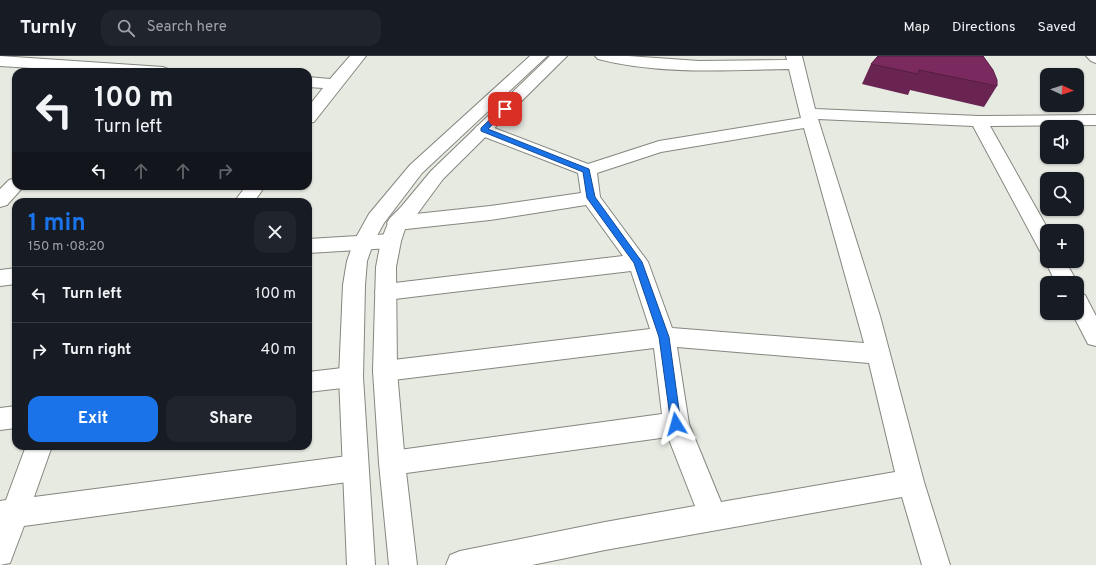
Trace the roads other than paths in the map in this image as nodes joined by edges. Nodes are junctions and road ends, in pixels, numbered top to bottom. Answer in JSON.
{"nodes":[{"id":1,"x":358,"y":56,"type":"edge"},
{"id":2,"x":539,"y":56,"type":"edge"},
{"id":3,"x":560,"y":56,"type":"edge"},
{"id":4,"x":603,"y":56,"type":"edge"},
{"id":5,"x":795,"y":60,"type":"edge"},
{"id":6,"x":0,"y":61,"type":"edge"},
{"id":7,"x":697,"y":61,"type":"edge"},
{"id":8,"x":87,"y":68,"type":"edge"},
{"id":9,"x":312,"y":82,"type":"edge"},
{"id":10,"x":334,"y":84,"type":"junction"},
{"id":11,"x":312,"y":113,"type":"edge"},
{"id":12,"x":810,"y":118,"type":"junction"},
{"id":13,"x":1096,"y":120,"type":"edge"},
{"id":14,"x":979,"y":121,"type":"junction"},
{"id":15,"x":483,"y":130,"type":"junction"},
{"id":16,"x":587,"y":170,"type":"junction"},
{"id":17,"x":12,"y":188,"type":"edge"},
{"id":18,"x":591,"y":198,"type":"junction"},
{"id":19,"x":0,"y":200,"type":"edge"},
{"id":20,"x":394,"y":232,"type":"junction"},
{"id":21,"x":1040,"y":233,"type":"edge"},
{"id":22,"x":364,"y":241,"type":"junction"},
{"id":23,"x":312,"y":246,"type":"edge"},
{"id":24,"x":638,"y":262,"type":"junction"},
{"id":25,"x":386,"y":292,"type":"junction"},
{"id":26,"x":1084,"y":315,"type":"edge"},
{"id":27,"x":1096,"y":336,"type":"edge"},
{"id":28,"x":664,"y":337,"type":"junction"},
{"id":29,"x":878,"y":354,"type":"junction"},
{"id":30,"x":385,"y":371,"type":"junction"},
{"id":31,"x":351,"y":377,"type":"junction"},
{"id":32,"x":312,"y":382,"type":"edge"},
{"id":33,"x":12,"y":418,"type":"edge"},
{"id":34,"x":0,"y":419,"type":"edge"},
{"id":35,"x":676,"y":424,"type":"junction"},
{"id":36,"x":37,"y":450,"type":"edge"},
{"id":37,"x":392,"y":464,"type":"junction"},
{"id":38,"x":355,"y":468,"type":"junction"},
{"id":39,"x":911,"y":482,"type":"junction"},
{"id":40,"x":7,"y":514,"type":"edge"},
{"id":41,"x":713,"y":517,"type":"junction"},
{"id":42,"x":0,"y":554,"type":"edge"},
{"id":43,"x":361,"y":565,"type":"edge"},
{"id":44,"x":403,"y":565,"type":"edge"},
{"id":45,"x":460,"y":565,"type":"edge"},
{"id":46,"x":936,"y":565,"type":"edge"}],
"edges":[{"from":1,"to":10,"type":"street"},
{"from":2,"to":22,"type":"street"},
{"from":3,"to":15,"type":"street"},
{"from":4,"to":7,"type":"street"},
{"from":5,"to":7,"type":"street"},
{"from":5,"to":12,"type":"street"},
{"from":6,"to":8,"type":"street"},
{"from":9,"to":10,"type":"street"},
{"from":10,"to":11,"type":"street"},
{"from":12,"to":14,"type":"street"},
{"from":12,"to":16,"type":"street"},
{"from":12,"to":29,"type":"street"},
{"from":13,"to":14,"type":"street"},
{"from":14,"to":21,"type":"street"},
{"from":15,"to":16,"type":"street"},
{"from":15,"to":20,"type":"street"},
{"from":16,"to":18,"type":"street"},
{"from":17,"to":19,"type":"street"},
{"from":18,"to":20,"type":"street"},
{"from":18,"to":24,"type":"street"},
{"from":20,"to":22,"type":"street"},
{"from":20,"to":25,"type":"street"},
{"from":22,"to":23,"type":"street"},
{"from":22,"to":31,"type":"street"},
{"from":24,"to":25,"type":"street"},
{"from":24,"to":28,"type":"street"},
{"from":25,"to":30,"type":"street"},
{"from":26,"to":27,"type":"street"},
{"from":28,"to":29,"type":"street"},
{"from":28,"to":30,"type":"street"},
{"from":28,"to":35,"type":"street"},
{"from":29,"to":39,"type":"street"},
{"from":30,"to":37,"type":"street"},
{"from":31,"to":32,"type":"street"},
{"from":31,"to":38,"type":"street"},
{"from":33,"to":34,"type":"street"},
{"from":35,"to":37,"type":"street"},
{"from":35,"to":41,"type":"street"},
{"from":36,"to":40,"type":"street"},
{"from":37,"to":44,"type":"street"},
{"from":38,"to":40,"type":"street"},
{"from":38,"to":43,"type":"street"},
{"from":39,"to":41,"type":"street"},
{"from":39,"to":46,"type":"street"},
{"from":40,"to":42,"type":"street"},
{"from":41,"to":45,"type":"street"}]}
